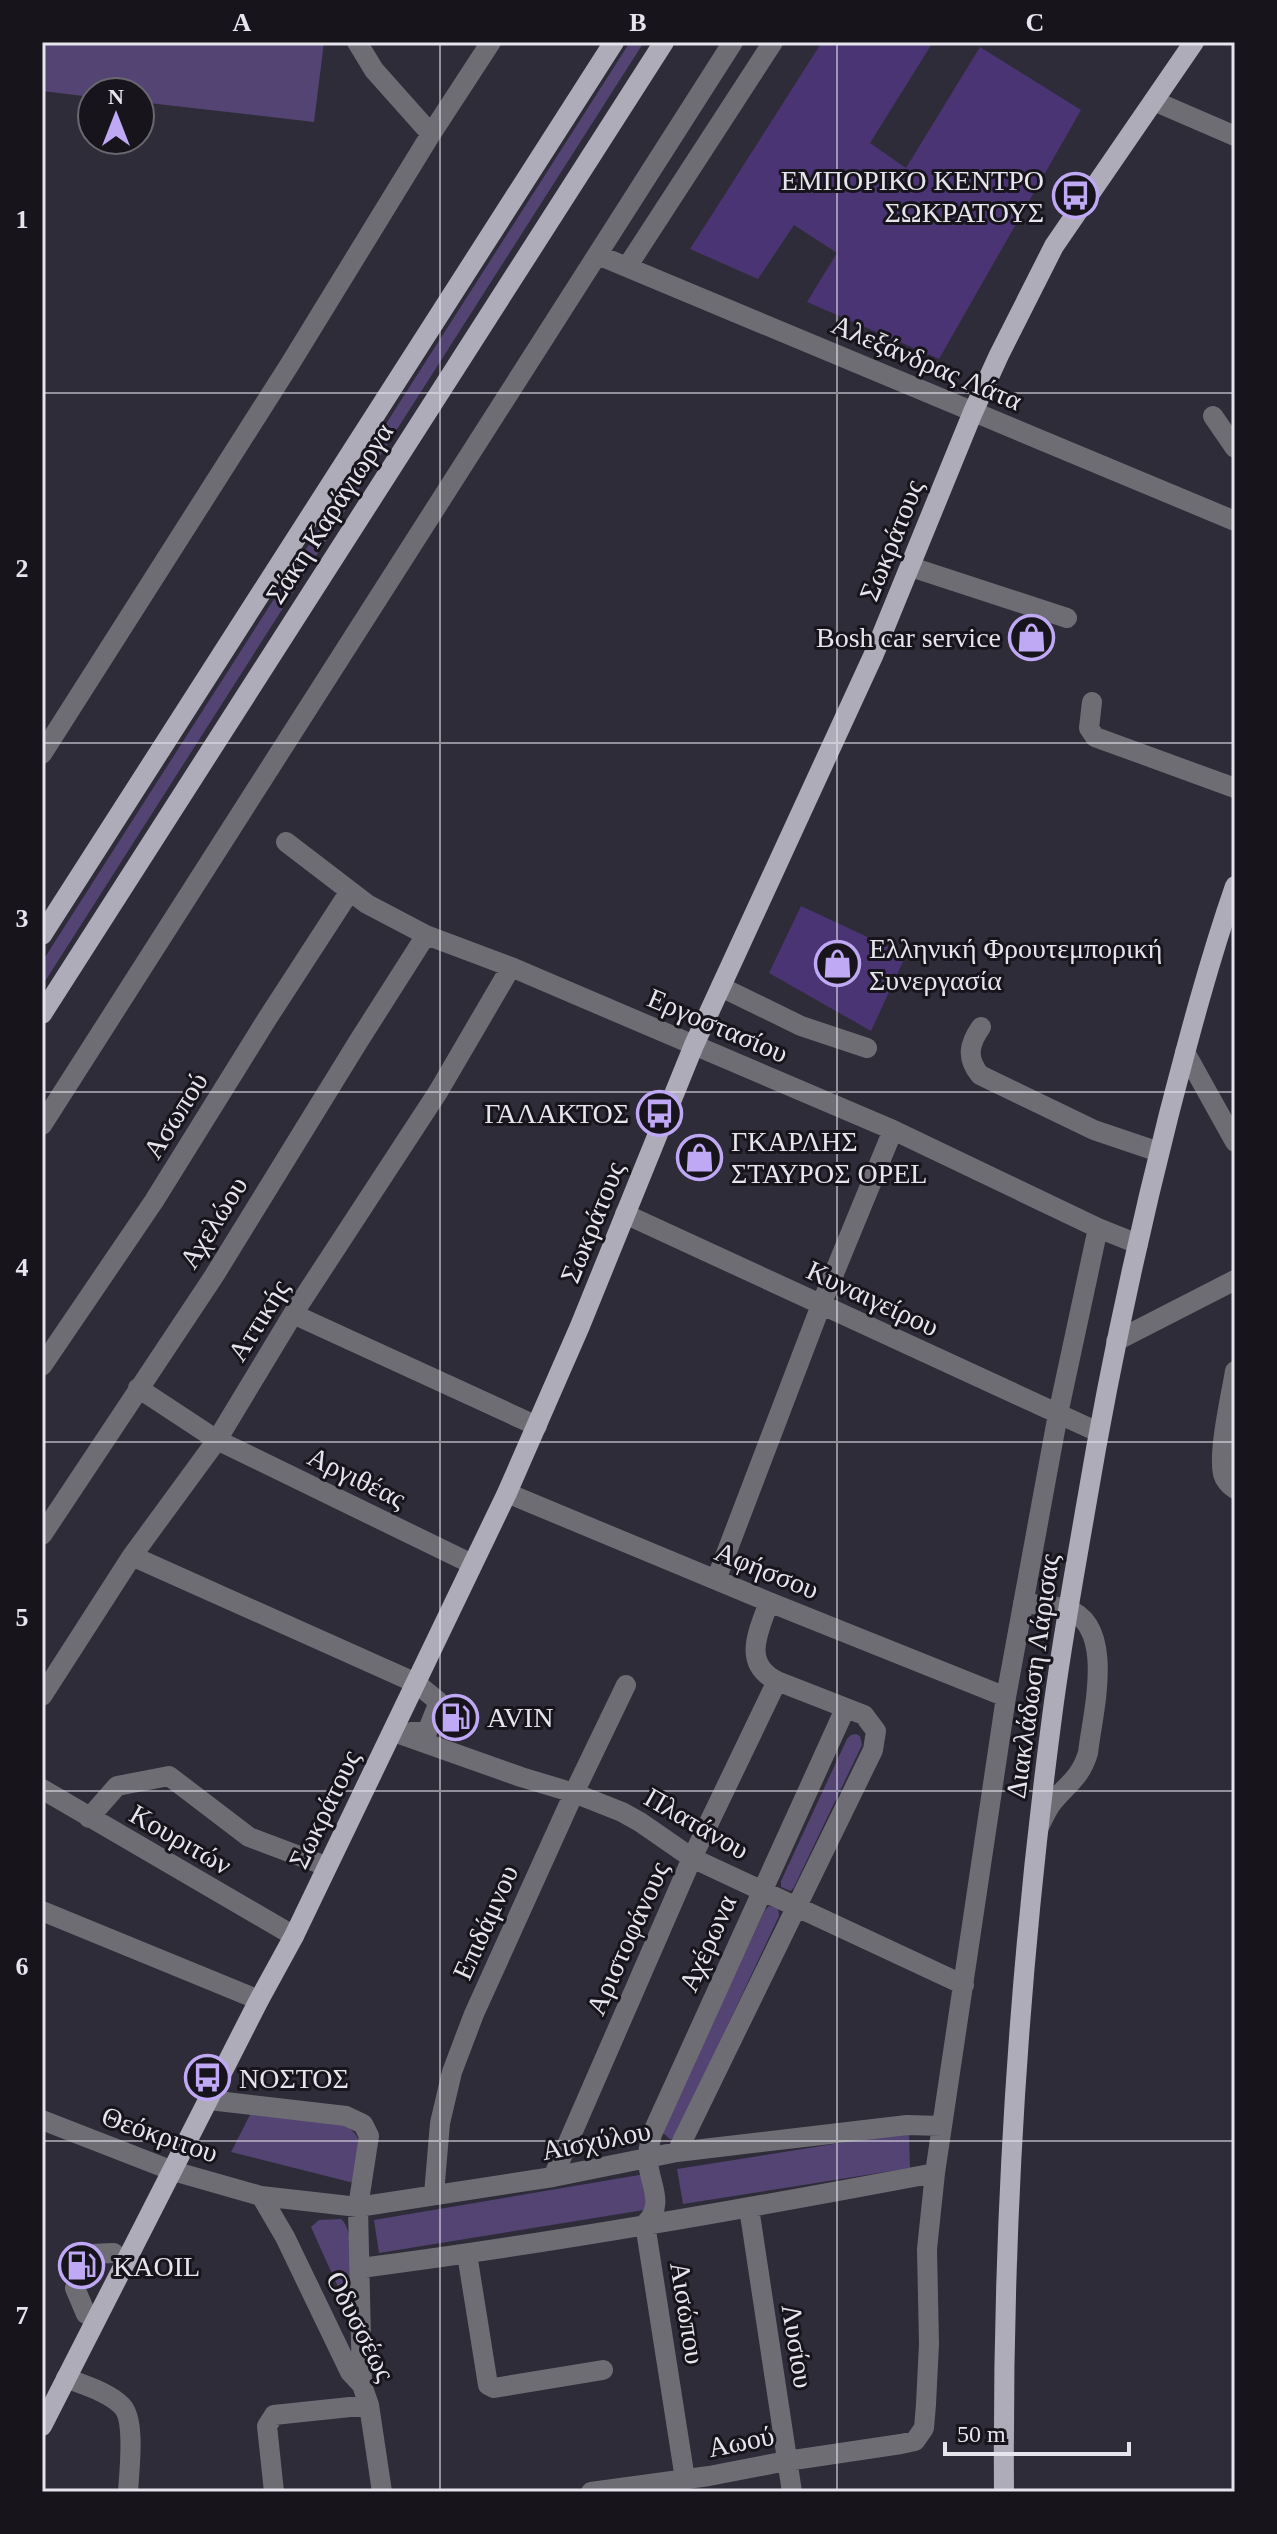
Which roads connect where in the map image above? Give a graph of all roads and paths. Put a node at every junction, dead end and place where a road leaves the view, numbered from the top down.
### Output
1 (357, 42) edge
2 (491, 42) edge
3 (614, 42) edge
4 (664, 42) edge
5 (733, 42) edge
6 (773, 42) edge
7 (1194, 42) edge
8 (1154, 101) junction
9 (431, 134) junction
10 (1235, 136) edge
11 (598, 255) junction
12 (627, 267) junction
13 (973, 412) junction
14 (1213, 416) dead end
15 (1235, 448) edge
16 (1235, 521) edge
17 (911, 567) junction
18 (1067, 618) dead end
19 (1092, 702) dead end
20 (42, 754) edge
21 (1235, 788) edge
22 (286, 842) dead end
23 (1235, 886) edge
24 (350, 891) junction
25 (42, 935) edge
26 (426, 935) junction
27 (511, 967) junction
28 (721, 987) junction
29 (42, 1014) edge
30 (981, 1027) dead end
31 (694, 1045) junction
32 (867, 1048) dead end
33 (1185, 1052) junction
34 (42, 1125) edge
35 (893, 1130) junction
36 (1235, 1142) edge
37 (1159, 1152) junction
38 (625, 1214) junction
39 (1098, 1228) junction
40 (1138, 1244) junction
41 (1235, 1280) edge
42 (821, 1305) junction
43 (293, 1314) junction
44 (1116, 1341) junction
45 (42, 1366) edge
46 (1235, 1371) edge
47 (138, 1388) junction
48 (1058, 1414) junction
49 (537, 1426) junction
50 (1098, 1432) junction
51 (217, 1440) junction
52 (1235, 1489) edge
53 (507, 1493) junction
54 (42, 1535) edge
55 (132, 1556) junction
56 (472, 1564) junction
57 (716, 1580) junction
58 (769, 1602) junction
59 (1023, 1603) junction
60 (1068, 1610) junction
61 (777, 1681) junction
62 (416, 1683) junction
63 (626, 1685) dead end
64 (42, 1696) edge
65 (1006, 1697) junction
66 (845, 1709) junction
67 (402, 1732) junction
68 (42, 1789) edge
69 (574, 1793) junction
70 (89, 1818) junction
71 (1038, 1830) junction
72 (692, 1858) junction
73 (326, 1866) junction
74 (762, 1891) junction
75 (795, 1907) junction
76 (42, 1911) edge
77 (294, 1936) junction
78 (964, 1985) junction
79 (259, 2000) junction
80 (209, 2100) junction
81 (42, 2120) edge
82 (942, 2126) junction
83 (677, 2152) junction
84 (647, 2160) junction
85 (173, 2171) junction
86 (935, 2173) junction
87 (553, 2177) junction
88 (434, 2194) junction
89 (261, 2196) junction
90 (358, 2207) junction
91 (749, 2208) junction
92 (645, 2224) junction
93 (114, 2253) dead end
94 (467, 2254) junction
95 (361, 2268) junction
96 (86, 2314) dead end
97 (603, 2370) dead end
98 (66, 2378) junction
99 (366, 2395) junction
100 (48, 2398) edge
101 (42, 2426) edge
102 (787, 2461) junction
103 (685, 2479) junction
104 (710, 2484) edge
105 (128, 2492) edge
106 (274, 2492) edge
107 (382, 2492) edge
108 (591, 2492) edge
109 (792, 2492) edge
110 (1004, 2492) edge

1 - 9 street
2 - 9 street
3 - 25 main road, Σάκη Καράγιωργα
4 - 29 main road, Σάκη Καράγιωργα
5 - 11 street
6 - 12 street
7 - 8 main road, Σωκράτους
8 - 10 street
8 - 13 main road, Σωκράτους
9 - 20 street
11 - 12 street, Αλεξάνδρας Λάτα
11 - 34 street
12 - 13 street, Αλεξάνδρας Λάτα
13 - 16 street, Αλεξάνδρας Λάτα
13 - 17 main road, Σωκράτους
14 - 15 street
17 - 18 street
17 - 28 main road, Σωκράτους
19 - 21 street
22 - 24 street, Εργοστασίου
23 - 33 main road, Διακλάδωση Λάρισας
24 - 26 street, Εργοστασίου
24 - 45 street, Ασωπού
26 - 27 street, Εργοστασίου
26 - 47 street, Αχελώου
27 - 31 street, Εργοστασίου
27 - 43 street, Αττικής
28 - 31 main road, Σωκράτους
28 - 32 street
30 - 37 street
31 - 35 street, Εργοστασίου
31 - 38 main road, Σωκράτους
33 - 36 street
33 - 37 main road, Διακλάδωση Λάρισας
35 - 39 street, Εργοστασίου
35 - 42 street
37 - 40 main road, Διακλάδωση Λάρισας
38 - 42 street, Κυναιγείρου
38 - 49 main road, Σωκράτους
39 - 40 street, Εργοστασίου
39 - 48 street
40 - 44 main road, Διακλάδωση Λάρισας
41 - 44 street
42 - 48 street, Κυναιγείρου
42 - 57 street
43 - 49 street
43 - 51 street, Αττικής
44 - 50 main road, Διακλάδωση Λάρισας
46 - 52 street
47 - 51 street, Αργιθέας
47 - 54 street, Αχελώου
48 - 50 street, Κυναιγείρου
48 - 59 street
49 - 53 main road, Σωκράτους
50 - 60 main road, Διακλάδωση Λάρισας
51 - 55 street, Αττικής
51 - 56 street, Αργιθέας
53 - 56 main road, Σωκράτους
53 - 57 street, Αφήσσου
55 - 62 street
55 - 64 street, Αττικής
56 - 62 main road, Σωκράτους
57 - 58 street, Αφήσσου
58 - 61 street
58 - 65 street, Αφήσσου
59 - 60 street
59 - 65 street
60 - 71 main road, Διακλάδωση Λάρισας
60 - 71 street
61 - 66 street
61 - 72 street, Αριστοφάνους
62 - 67 main road, Σωκράτους
62 - 67 street
63 - 69 street, Επιδάμνου
65 - 78 street
66 - 74 street, Αχέρωνα
66 - 75 street
67 - 69 street, Πλατάνου
67 - 73 main road, Σωκράτους
68 - 70 street, Κουριτών
69 - 72 street, Πλατάνου
69 - 88 street, Επιδάμνου
70 - 73 street
70 - 77 street, Κουριτών
71 - 110 main road, Διακλάδωση Λάρισας
72 - 74 street, Πλατάνου
72 - 87 street, Αριστοφάνους
73 - 77 main road, Σωκράτους
74 - 75 street, Πλατάνου
74 - 84 street, Αχέρωνα
75 - 78 street, Πλατάνου
75 - 83 street
76 - 79 street
77 - 79 main road, Σωκράτους
78 - 82 street
79 - 80 main road, Σωκράτους
80 - 85 main road, Σωκράτους
80 - 90 street
81 - 85 street, Θεόκριτου
82 - 83 street, Αισχύλου
82 - 86 street
83 - 84 street, Αισχύλου
84 - 87 street, Αισχύλου
84 - 92 street, Αισώπου
85 - 89 street, Θεόκριτου
85 - 98 main road, Σωκράτους
86 - 91 street
86 - 102 street, Αωού
87 - 88 street, Αισχύλου
88 - 90 street, Αισχύλου
89 - 90 street, Αισχύλου
89 - 99 street, Οδυσσέως
90 - 95 street
91 - 92 street
91 - 102 street, Λυσίου
92 - 94 street
92 - 103 street, Αισώπου
93 - 96 street
94 - 95 street
94 - 97 street
95 - 99 street
98 - 100 main road, Σωκράτους
98 - 105 street
99 - 106 street
99 - 107 street, Οδυσσέως
100 - 101 main road, Σωκράτους
102 - 104 street, Αωού
102 - 109 street, Λυσίου
103 - 104 street, Αωού
103 - 108 street, Αωού

